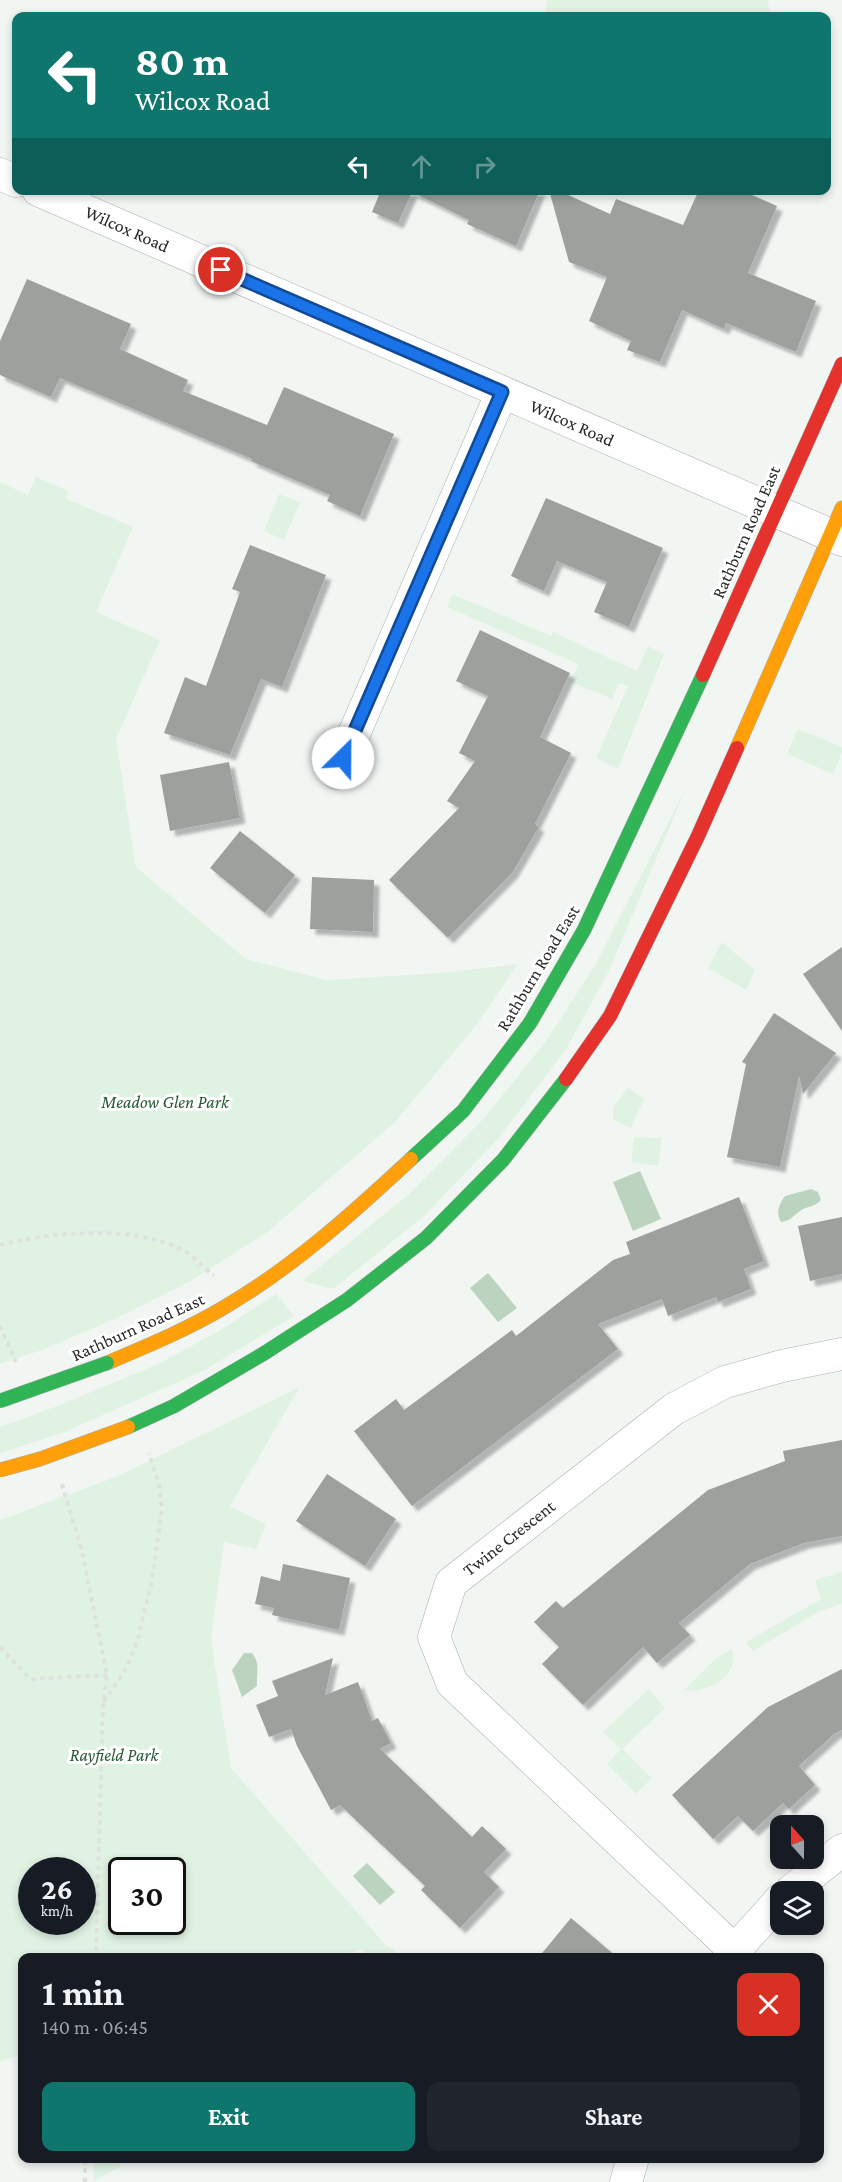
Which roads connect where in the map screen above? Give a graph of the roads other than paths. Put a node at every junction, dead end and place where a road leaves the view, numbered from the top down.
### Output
1 (49, 195) edge
2 (842, 364) edge
3 (502, 392) junction
4 (775, 512) junction
5 (838, 528) edge
6 (337, 772) dead end
7 (842, 1354) edge
8 (0, 1401) edge
9 (0, 1470) edge
10 (842, 1850) edge
11 (804, 1881) edge
12 (770, 1911) edge
13 (730, 1953) edge
14 (732, 1953) edge
15 (632, 2163) edge
16 (626, 2182) edge

1 - 3 street, Wilcox Road
2 - 4 street, Rathburn Road East
3 - 4 street, Wilcox Road
3 - 6 street
4 - 5 street, Wilcox Road
4 - 8 street, Rathburn Road East, bridge
5 - 9 street, bridge
7 - 13 street, Twine Crescent
10 - 11 street
12 - 14 street
15 - 16 street

